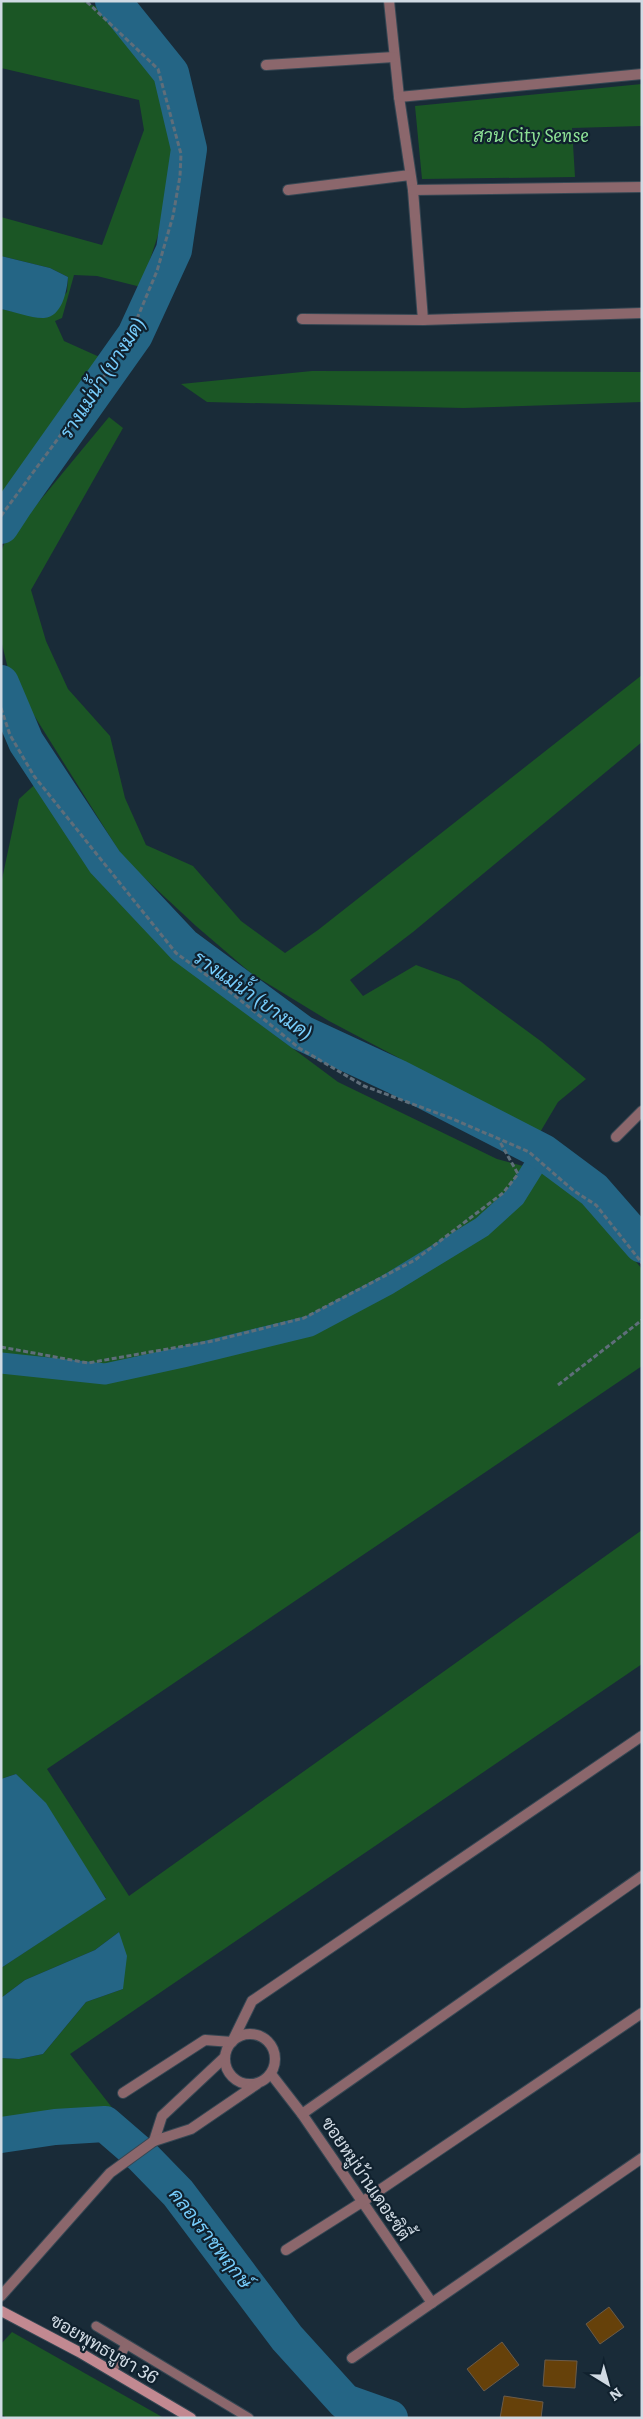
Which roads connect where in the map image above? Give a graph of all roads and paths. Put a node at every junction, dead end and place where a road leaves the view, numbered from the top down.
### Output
1 (86, 1) edge
2 (388, 1) edge
3 (394, 57) junction
4 (266, 65) dead end
5 (642, 74) edge
6 (399, 97) junction
7 (410, 175) junction
8 (642, 187) edge
9 (288, 190) dead end
10 (413, 190) junction
11 (642, 313) edge
12 (302, 319) dead end
13 (423, 320) junction
14 (1, 516) edge
15 (1, 708) edge
16 (642, 1112) edge
17 (616, 1137) dead end
18 (499, 1141) junction
19 (642, 1263) edge
20 (642, 1320) edge
21 (1, 1347) edge
22 (558, 1385) dead end
23 (642, 1736) edge
24 (642, 1876) edge
25 (642, 2013) edge
26 (232, 2042) junction
27 (225, 2056) junction
28 (271, 2074) junction
29 (257, 2084) junction
30 (123, 2094) dead end
31 (302, 2114) junction
32 (150, 2144) junction
33 (642, 2158) edge
34 (362, 2202) junction
35 (286, 2250) dead end
36 (1, 2296) edge
37 (432, 2303) junction
38 (1, 2311) edge
39 (96, 2326) dead end
40 (126, 2345) junction
41 (352, 2358) dead end
42 (112, 2371) junction
43 (191, 2418) edge
44 (248, 2418) edge

1 - 14 path
2 - 3 street
3 - 4 street
3 - 6 street
5 - 6 street
6 - 7 street
7 - 9 street
7 - 10 street
8 - 10 street
10 - 13 street
11 - 13 street
12 - 13 street
15 - 18 path
16 - 17 street
18 - 19 path
18 - 21 path
20 - 22 path
23 - 26 street
24 - 31 street
25 - 34 street
26 - 27 street
26 - 28 street
26 - 30 street
27 - 29 street
27 - 32 street
28 - 29 street
28 - 31 street, ซอยหมู่บ้านเดอะซิตี้
29 - 32 street
31 - 34 street, ซอยหมู่บ้านเดอะซิตี้
32 - 36 street
33 - 37 street
34 - 35 street
34 - 37 street, ซอยหมู่บ้านเดอะซิตี้
37 - 41 street
38 - 42 street, ซอยพุทธบูชา 36
39 - 40 lane
40 - 42 lane
40 - 44 lane
42 - 43 street, ซอยพุทธบูชา 36

